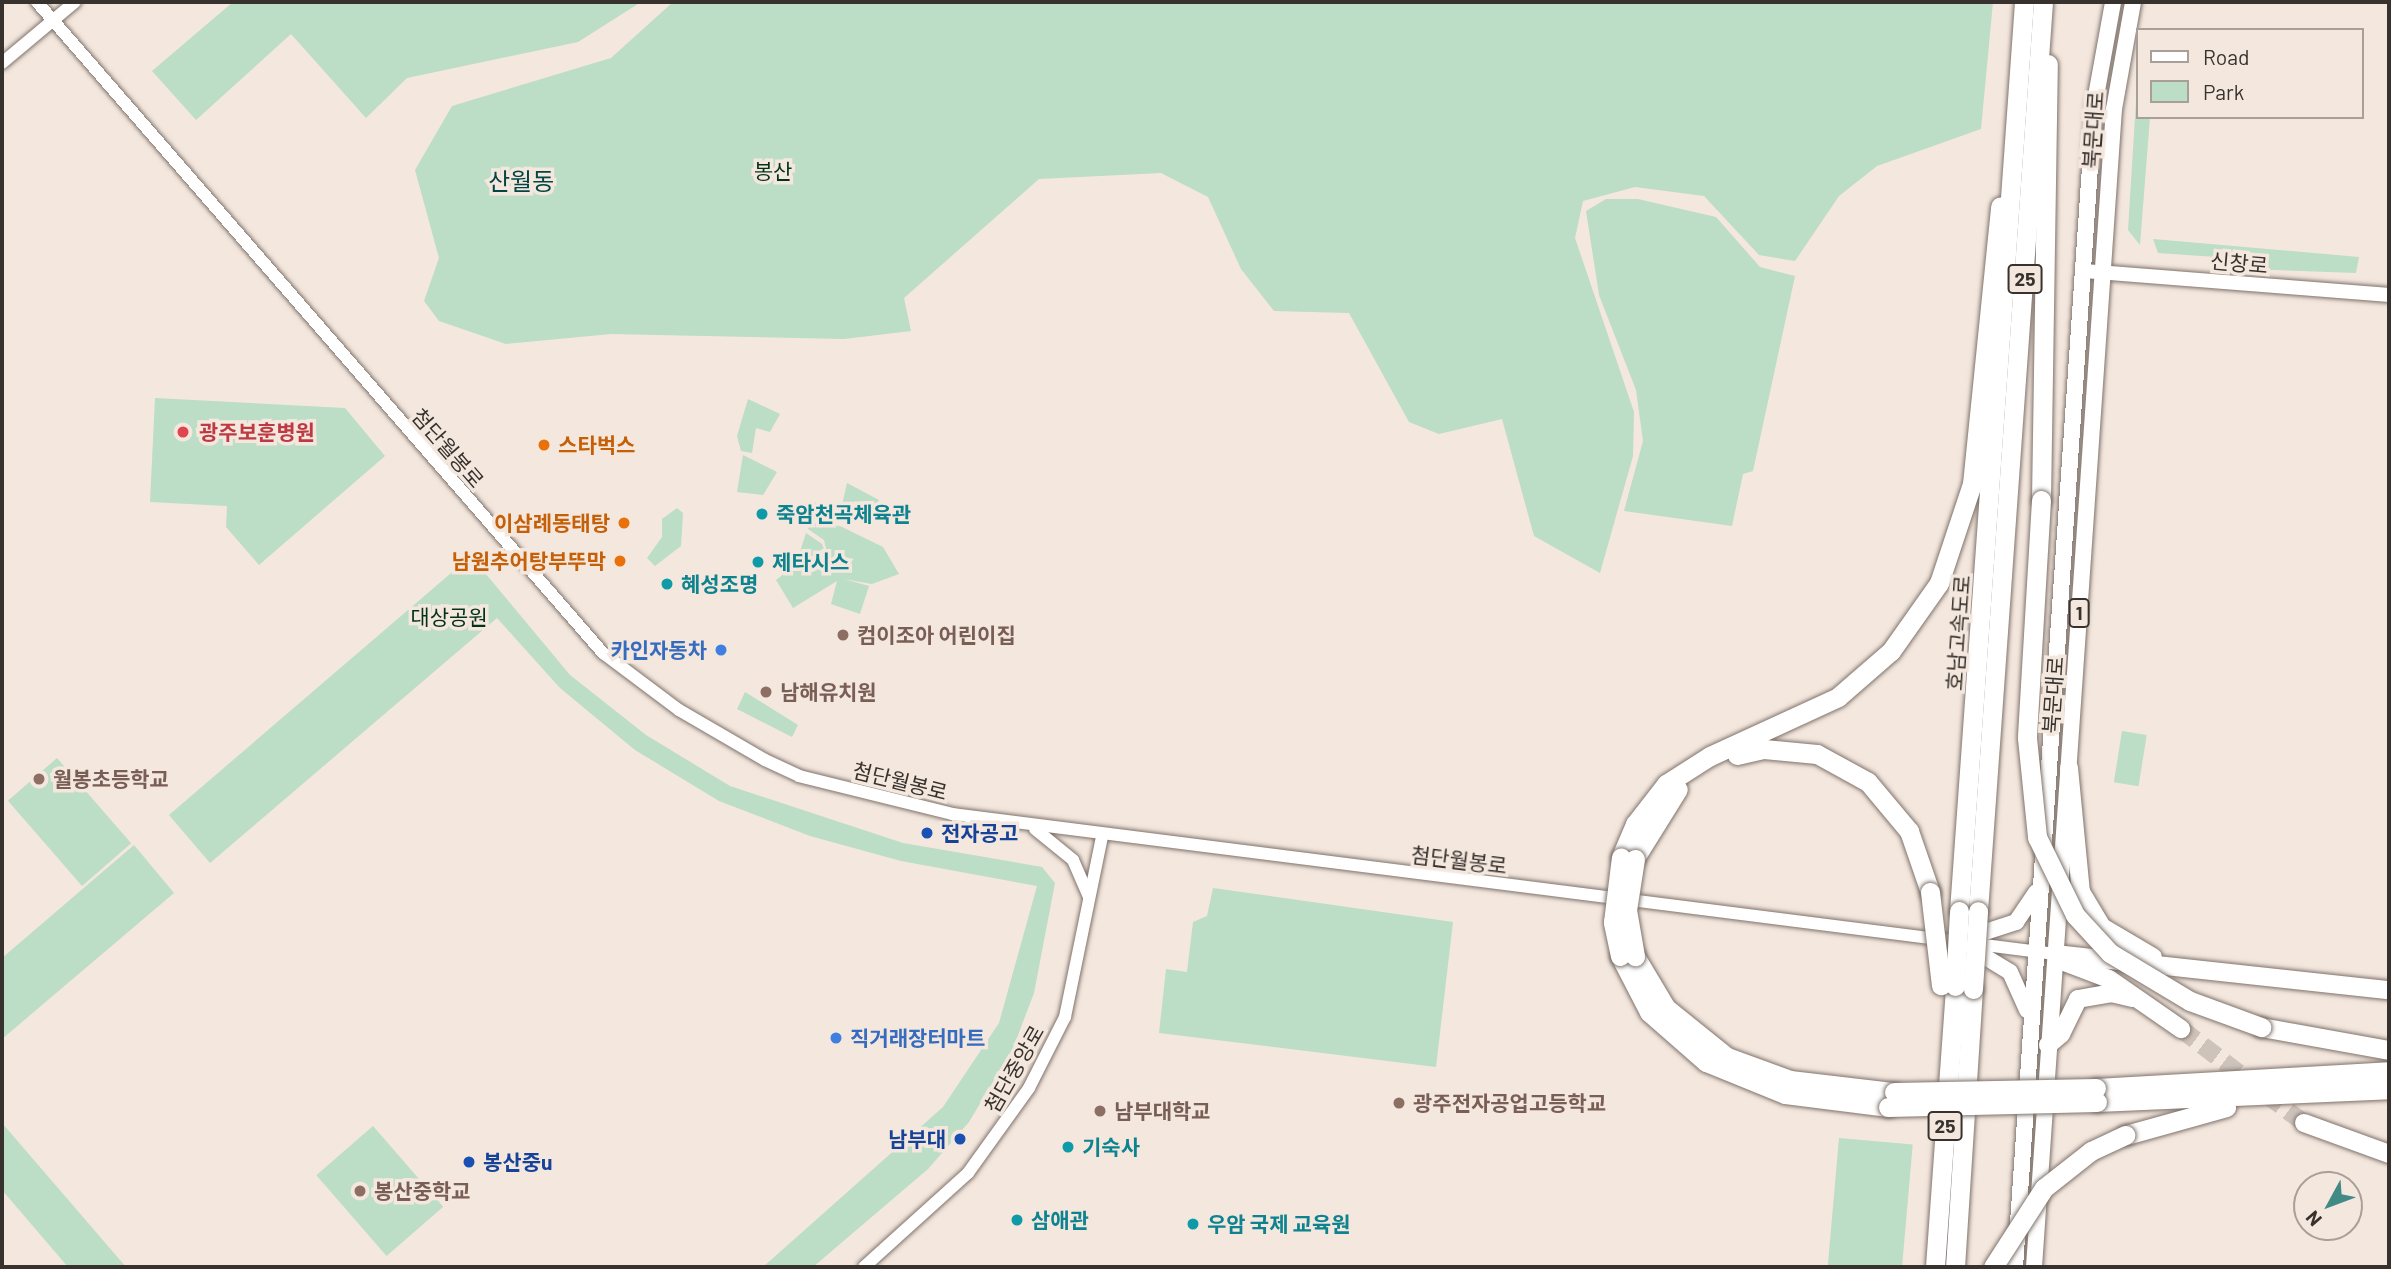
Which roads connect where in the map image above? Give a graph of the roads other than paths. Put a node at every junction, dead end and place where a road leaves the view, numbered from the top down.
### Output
1 (37, 2) edge
2 (75, 2) edge
3 (2024, 2) edge
4 (2113, 2) edge
5 (2133, 2) edge
6 (2043, 5) edge
7 (52, 21) junction
8 (2, 63) edge
9 (2012, 153) junction
10 (2085, 271) junction
11 (2106, 273) junction
12 (2389, 295) edge
13 (2069, 768) junction
14 (1028, 825) junction
15 (1102, 836) junction
16 (1628, 858) junction
17 (2042, 869) junction
18 (1090, 904) junction
19 (1968, 911) junction
20 (1948, 940) junction
21 (2036, 951) junction
22 (2054, 954) junction
23 (2184, 964) junction
24 (1964, 987) junction
25 (2389, 990) edge
26 (2138, 999) junction
27 (2181, 1029) tunnel mouth
28 (2031, 1034) junction
29 (2048, 1045) junction
30 (2389, 1049) edge
31 (2389, 1071) edge
32 (2389, 1091) edge
33 (2097, 1095) junction
34 (2304, 1123) tunnel mouth
35 (2389, 1154) edge
36 (1937, 1225) junction
37 (863, 1267) edge
38 (1935, 1267) edge
39 (1955, 1267) edge
40 (1993, 1267) edge
41 (2015, 1267) edge
42 (2034, 1267) edge

1 - 7 street, 첨단월봉로
2 - 7 street
3 - 9 highway, 호남고속도로 / 25
4 - 10 main road, 북문대로 / 1
5 - 11 main road, 북문대로 / 1
6 - 19 highway, 호남고속도로 / 25
6 - 30 highway, bridge
7 - 8 street
7 - 14 street, 첨단월봉로
9 - 16 highway
9 - 19 highway, 호남고속도로 / 25
10 - 11 main road, 신창로
10 - 17 main road, 북문대로 / 1
11 - 12 main road, 신창로
11 - 13 main road, 북문대로 / 1
13 - 22 main road, 북문대로 / 1
13 - 23 highway
14 - 15 street, 첨단월봉로
14 - 18 street
15 - 18 street, 첨단중앙로
15 - 20 street, 첨단월봉로
16 - 33 highway, bridge
16 - 36 highway, bridge
17 - 20 main road
17 - 21 main road, 북문대로 / 1
18 - 37 street, 첨단중앙로
19 - 24 highway, 호남고속도로 / 25, bridge
20 - 21 street, 첨단월봉로
20 - 28 main road
21 - 22 street, 첨단월봉로
21 - 28 main road, 북문대로 / 1
22 - 23 highway
22 - 26 highway
22 - 29 main road, 북문대로 / 1
23 - 25 highway
24 - 36 highway, 호남고속도로 / 25
24 - 39 highway, 호남고속도로 / 25
26 - 27 highway
26 - 29 highway
28 - 41 main road, 북문대로 / 1
29 - 42 main road, 북문대로 / 1
31 - 33 highway
32 - 33 highway
32 - 40 highway, bridge
34 - 35 highway
36 - 38 highway, 호남고속도로 / 25

